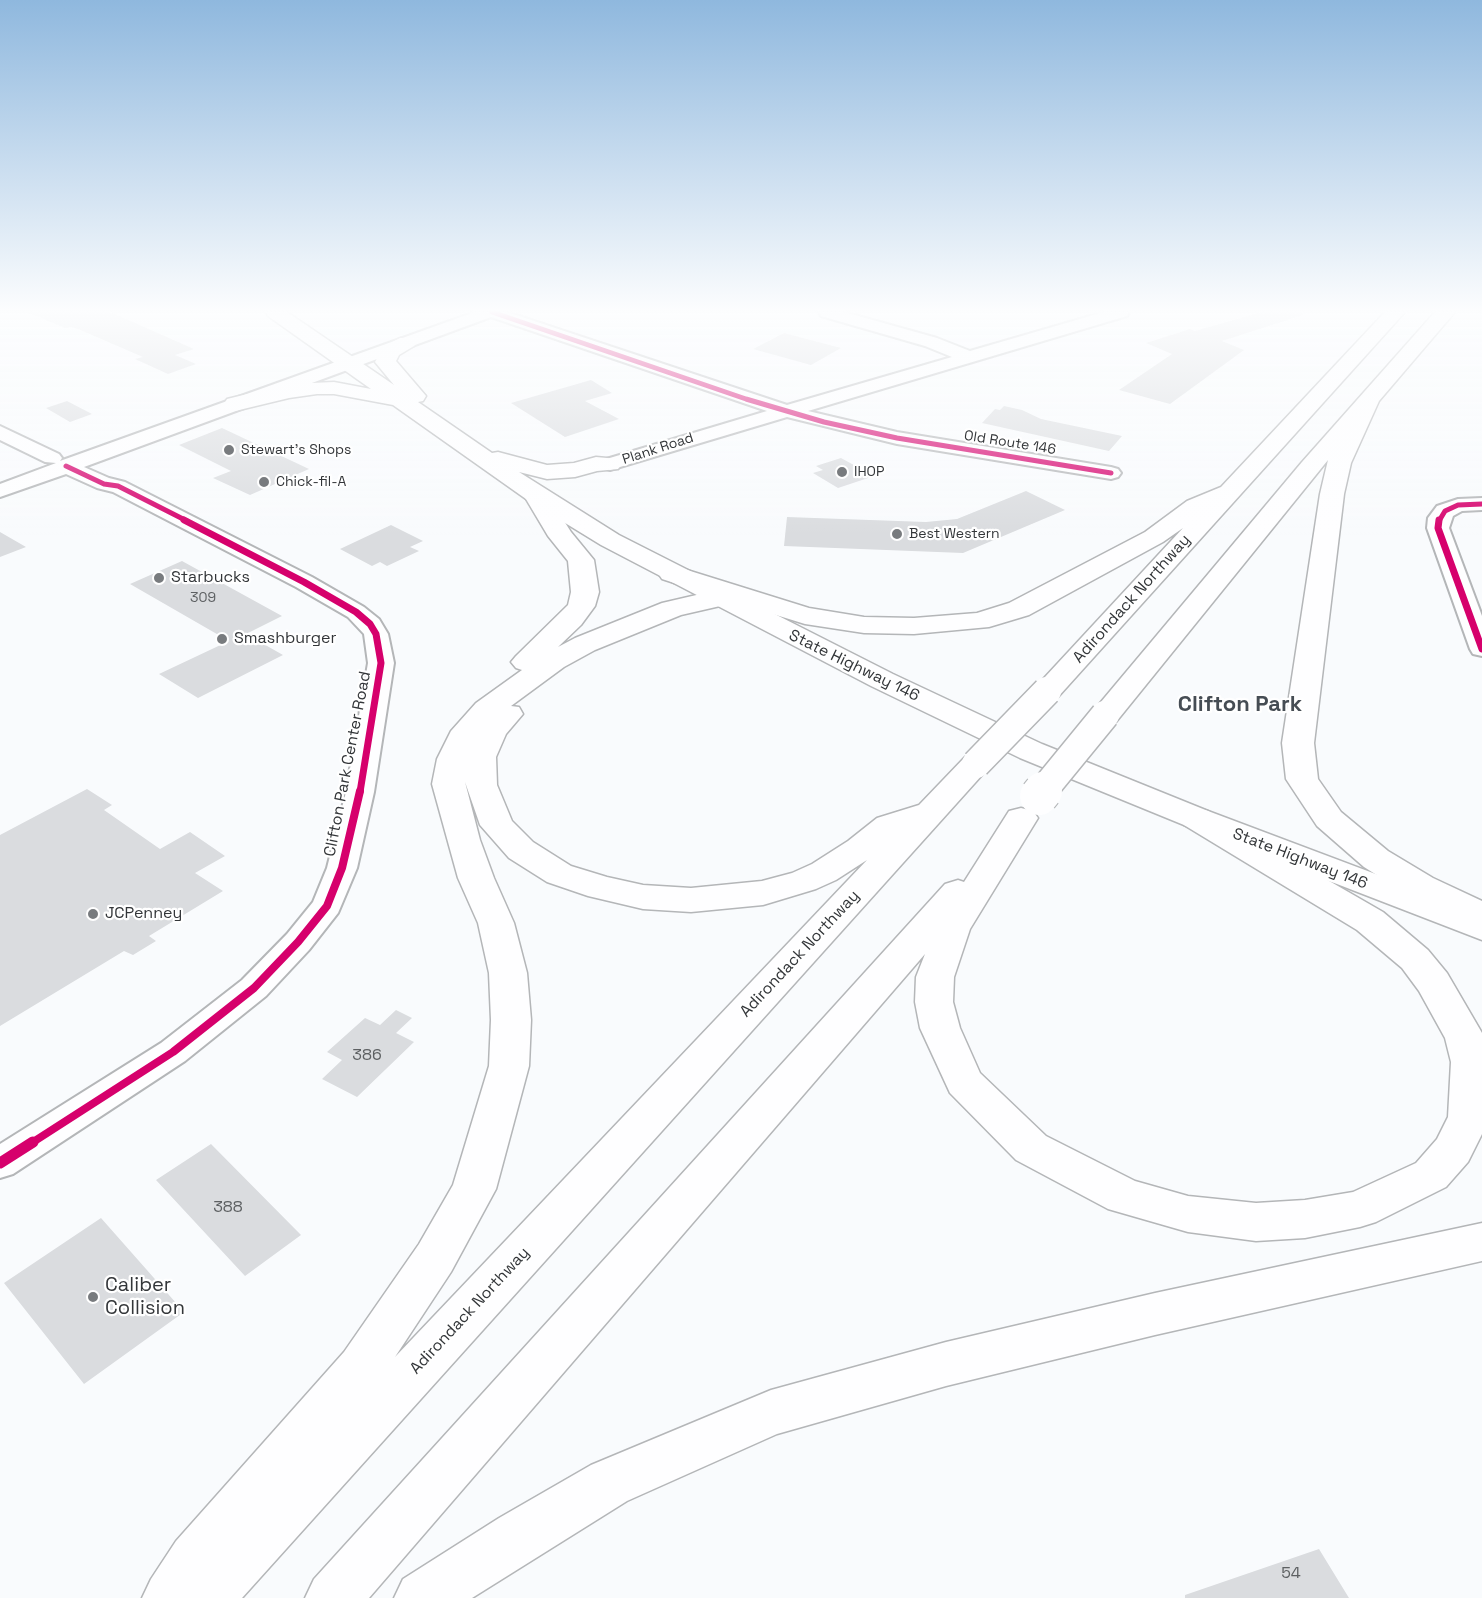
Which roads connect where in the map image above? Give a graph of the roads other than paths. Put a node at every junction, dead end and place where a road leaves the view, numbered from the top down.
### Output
1 (243, 387) edge
2 (276, 387) edge
3 (379, 387) edge
4 (407, 387) edge
5 (712, 387) edge
6 (869, 387) edge
7 (1327, 387) edge
8 (1379, 387) edge
9 (1370, 397) junction
10 (400, 401) junction
11 (235, 404) junction
12 (785, 411) junction
13 (421, 415) junction
14 (0, 432) edge
15 (112, 442) junction
16 (467, 448) junction
17 (59, 462) junction
18 (610, 464) junction
19 (1111, 474) dead end
20 (0, 477) edge
21 (118, 486) junction
22 (0, 491) edge
23 (1230, 492) junction
24 (535, 494) junction
25 (1482, 504) edge
26 (582, 524) junction
27 (671, 573) junction
28 (728, 603) junction
29 (1482, 650) edge
30 (462, 738) junction
31 (1030, 807) junction
32 (930, 813) junction
33 (1196, 818) junction
34 (1482, 916) edge
35 (1482, 928) edge
36 (0, 1162) edge
37 (1482, 1242) edge
38 (170, 1598) edge
39 (205, 1598) edge
40 (333, 1598) edge
41 (422, 1598) edge

1 - 15 street
2 - 11 street
3 - 10 main road, State Highway 146
4 - 13 main road
5 - 12 street, Old Route 146
6 - 12 street, Plank Road
7 - 23 main road, Adirondack Northway
8 - 9 main road
9 - 31 main road, bridge
9 - 34 main road
10 - 11 main road
10 - 13 main road, State Highway 146
11 - 15 street
12 - 18 street, Plank Road
12 - 19 street, Old Route 146
13 - 16 main road, State Highway 146
14 - 17 street, Clifton Park Center Road
15 - 17 street
15 - 21 street
16 - 18 main road
16 - 24 main road, State Highway 146
17 - 20 street
17 - 21 street, Clifton Park Center Road
17 - 22 street
18 - 26 main road
21 - 36 street, Clifton Park Center Road
23 - 27 main road
23 - 32 main road, Adirondack Northway, bridge
24 - 26 main road, State Highway 146
24 - 30 main road
25 - 29 street
26 - 27 main road, State Highway 146
27 - 28 main road, State Highway 146
28 - 30 main road
28 - 32 main road
28 - 33 main road, State Highway 146
30 - 38 main road
31 - 33 main road
31 - 40 main road
32 - 39 main road, Adirondack Northway
33 - 35 main road, State Highway 146
37 - 41 main road

